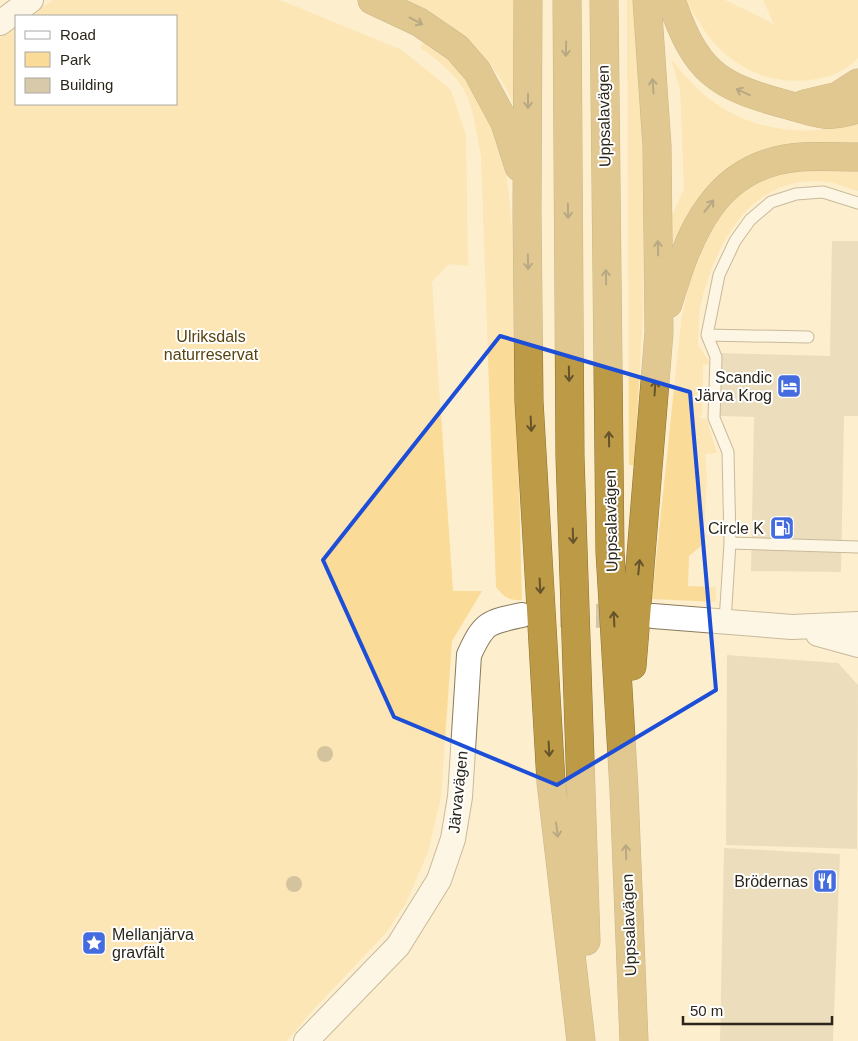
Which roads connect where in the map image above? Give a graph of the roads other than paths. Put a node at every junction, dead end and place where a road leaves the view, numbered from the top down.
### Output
1 (31, 0) edge
2 (372, 0) edge
3 (528, 0) edge
4 (567, 0) edge
5 (604, 0) edge
6 (647, 0) edge
7 (672, 0) edge
8 (0, 23) edge
9 (858, 83) edge
10 (789, 106) junction
11 (858, 109) edge
12 (858, 157) edge
13 (858, 203) edge
14 (527, 213) junction
15 (659, 332) junction
16 (708, 335) junction
17 (808, 337) dead end
18 (730, 544) junction
19 (858, 547) edge
20 (522, 615) tunnel mouth
21 (653, 616) tunnel mouth
22 (725, 621) junction
23 (858, 624) edge
24 (792, 627) junction
25 (858, 645) edge
26 (624, 790) junction
27 (306, 1041) edge
28 (582, 1041) edge
29 (589, 1041) edge
30 (634, 1041) edge

1 - 8 street
2 -> 14 highway
3 -> 14 highway
4 -> 29 highway
26 -> 5 highway, Uppsalavägen
15 -> 6 highway
10 -> 7 highway
9 - 10 highway
10 - 11 highway
15 -> 12 highway
13 - 16 lane
14 -> 28 highway
26 -> 15 highway
16 - 17 lane
16 - 18 lane
18 - 19 lane
18 - 22 lane
20 - 27 street, Järvavägen
21 - 22 street
22 - 24 street
23 - 24 street
24 - 25 street
30 -> 26 highway, Uppsalavägen

